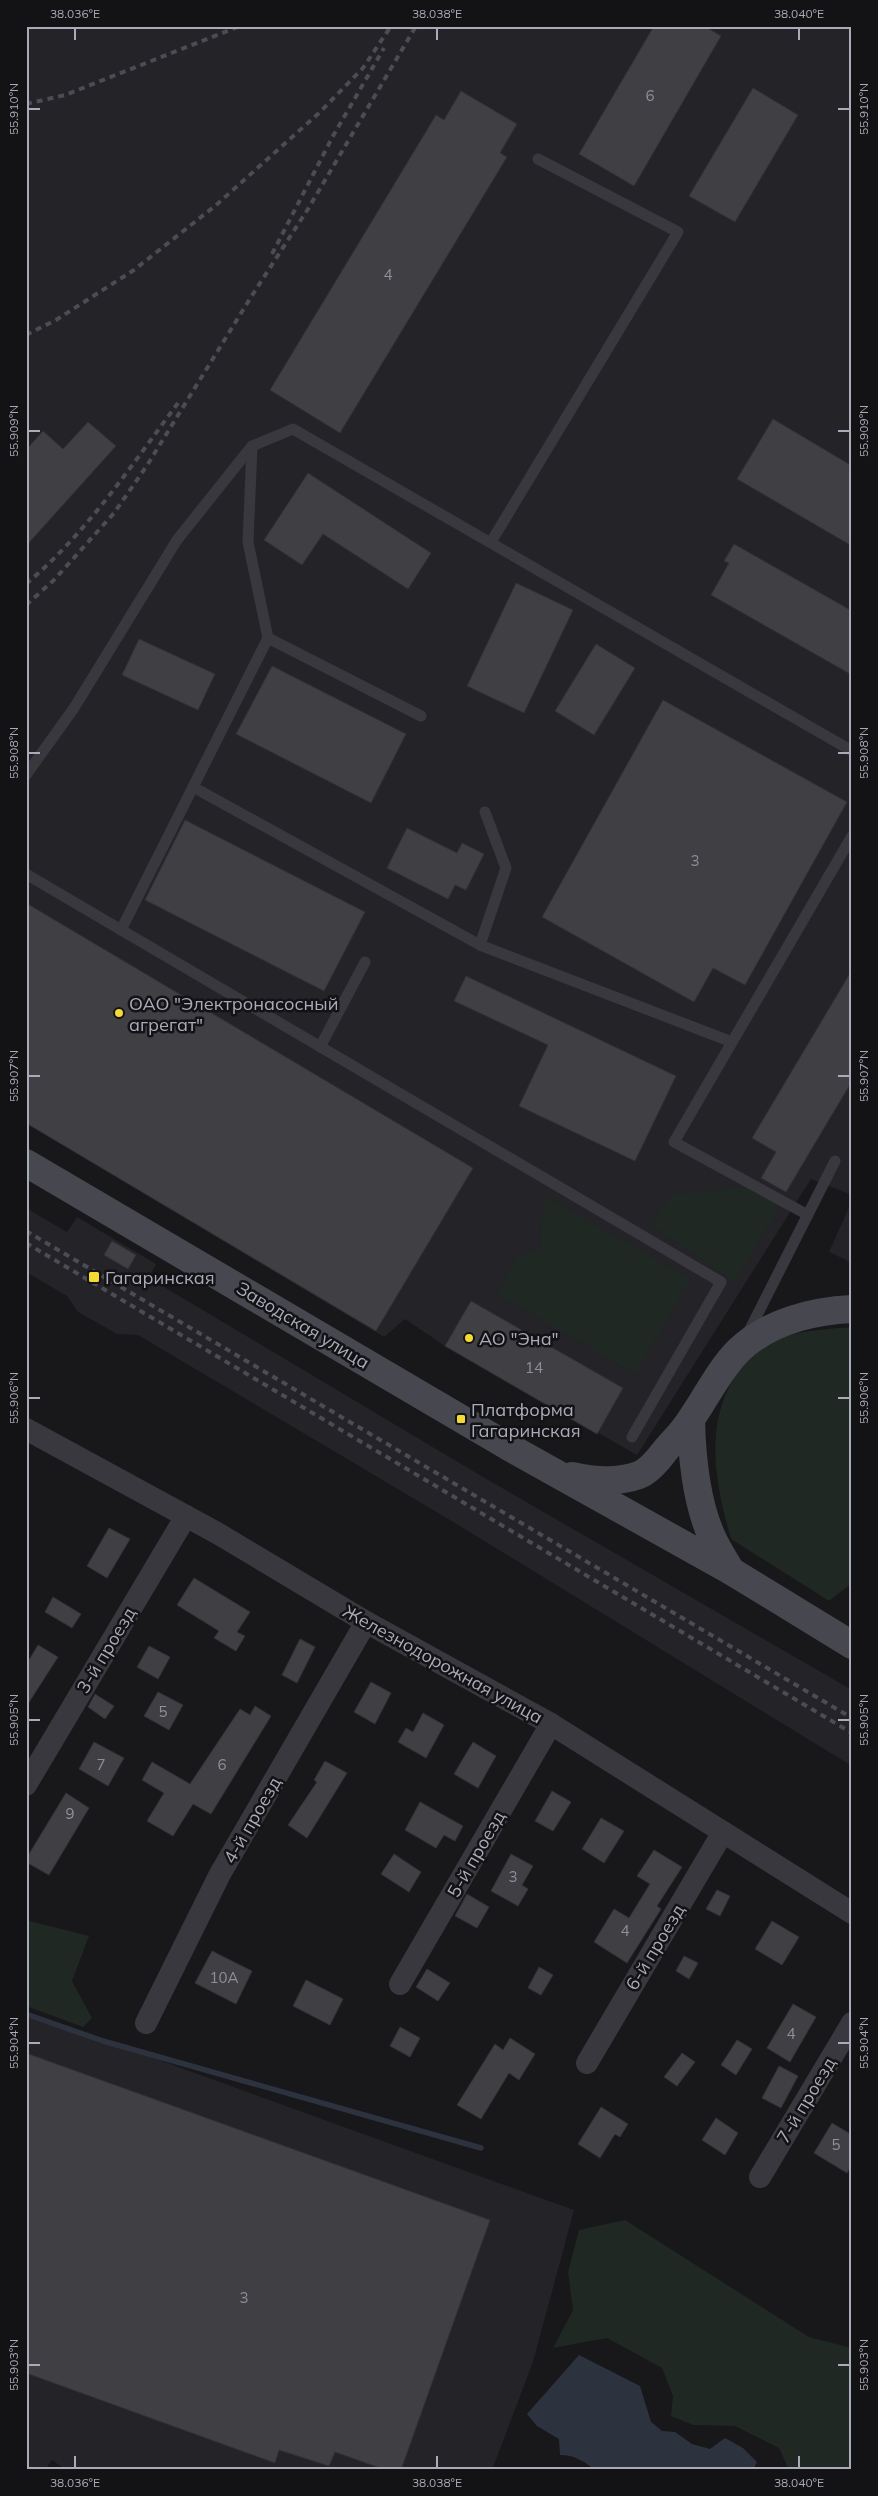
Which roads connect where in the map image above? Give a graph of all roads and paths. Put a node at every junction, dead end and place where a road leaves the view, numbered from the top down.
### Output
1 (538, 159) dead end
2 (252, 446) junction
3 (491, 542) junction
4 (268, 638) junction
5 (420, 716) dead end
6 (852, 751) edge
7 (26, 775) edge
8 (193, 787) junction
9 (485, 812) dead end
10 (852, 836) edge
11 (26, 874) edge
12 (121, 930) junction
13 (480, 945) junction
14 (365, 962) dead end
15 (732, 1042) junction
16 (320, 1047) junction
17 (835, 1161) dead end
18 (26, 1163) edge
19 (808, 1215) junction
20 (852, 1309) edge
21 (739, 1350) junction
22 (691, 1420) junction
23 (26, 1429) edge
24 (632, 1437) dead end
25 (553, 1472) junction
26 (644, 1473) junction
27 (698, 1490) junction
28 (186, 1516) junction
29 (651, 1526) junction
30 (731, 1571) junction
31 (366, 1622) junction
32 (852, 1645) edge
33 (551, 1724) junction
34 (26, 1785) edge
35 (723, 1832) junction
36 (852, 1913) edge
37 (400, 1984) dead end
38 (146, 2023) dead end
39 (852, 2023) edge
40 (587, 2063) dead end
41 (760, 2177) dead end

1 - 3 lane
2 - 3 lane
2 - 4 lane
2 - 7 lane
3 - 6 lane
4 - 5 lane
4 - 8 lane
8 - 12 lane
8 - 13 lane
9 - 13 lane
10 - 15 lane
11 - 12 lane
12 - 16 lane
13 - 15 lane
14 - 16 lane
15 - 19 lane
16 - 24 lane
17 - 19 lane
18 - 25 main road, Заводская улица
19 - 21 lane
20 - 21 main road
21 - 22 main road
22 - 26 main road
22 - 27 main road
23 - 28 street, Железнодорожная улица
25 - 26 main road
25 - 29 main road, Заводская улица
26 - 27 main road
26 - 29 main road
27 - 29 main road
27 - 30 main road
28 - 31 street, Железнодорожная улица
28 - 34 street, 3-й проезд
29 - 30 main road, Заводская улица
30 - 32 main road, Заводская улица
31 - 33 street, Железнодорожная улица
31 - 38 street, 4-й проезд
33 - 35 street, Железнодорожная улица
33 - 37 street, 5-й проезд
35 - 36 street, Железнодорожная улица
35 - 40 street, 6-й проезд
39 - 41 street, 7-й проезд

